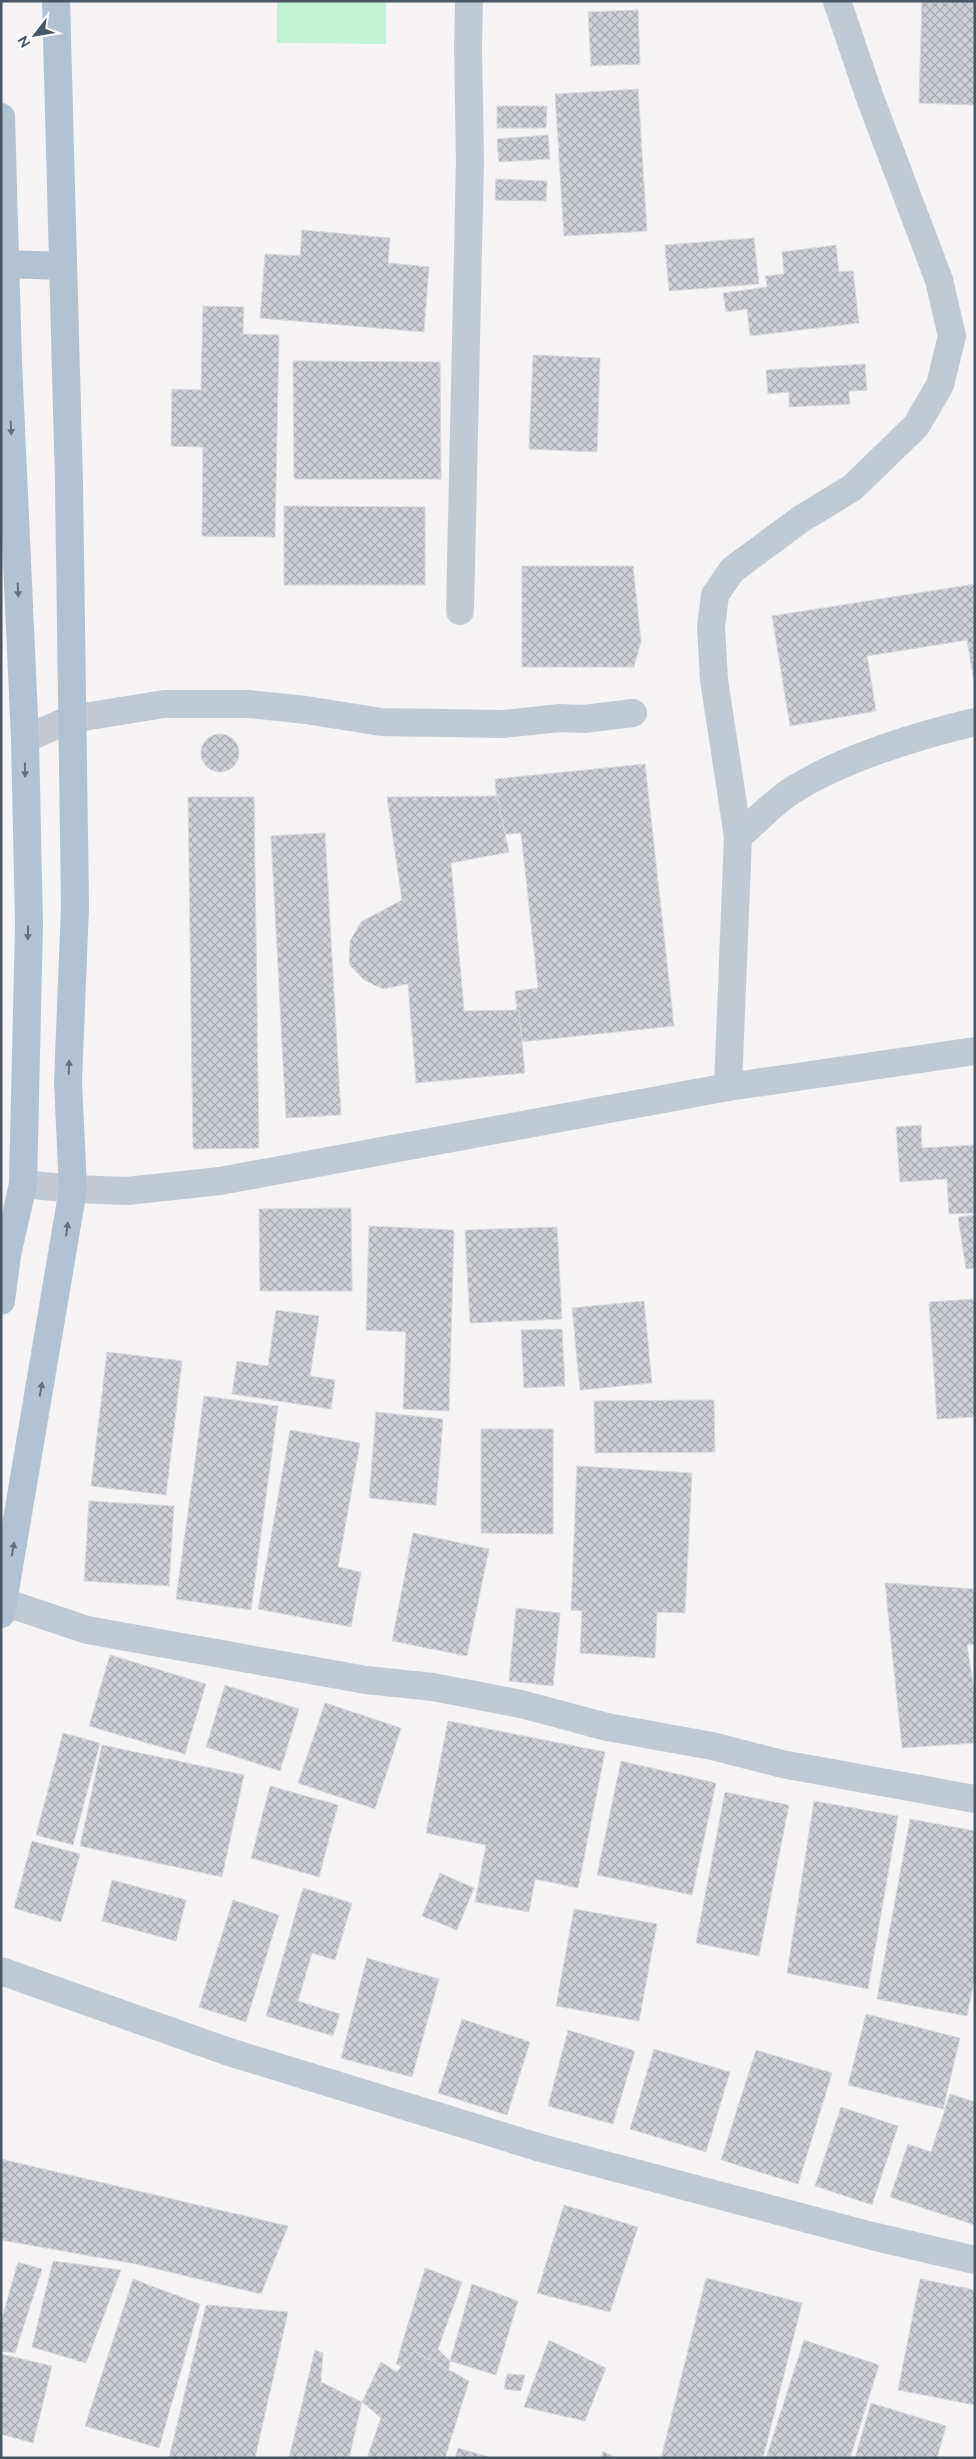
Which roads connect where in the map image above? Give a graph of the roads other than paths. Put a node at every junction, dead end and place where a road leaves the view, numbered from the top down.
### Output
1 (56, 1) edge
2 (469, 1) edge
3 (837, 1) edge
4 (1, 117) edge
5 (5, 264) junction
6 (63, 266) junction
7 (964, 333) edge
8 (460, 611) dead end
9 (633, 712) dead end
10 (71, 718) junction
11 (975, 722) edge
12 (25, 739) junction
13 (738, 837) junction
14 (975, 1051) edge
15 (728, 1087) junction
16 (23, 1184) junction
17 (73, 1190) junction
18 (4, 1255) edge
19 (1, 1301) edge
20 (2, 1606) edge
21 (975, 1799) edge
22 (1, 1971) edge
23 (975, 2260) edge

1 - 6 main road
2 - 8 street
3 - 7 street
4 - 5 main road
5 - 6 main road
5 -> 12 main road
6 - 10 main road
7 - 13 street
9 - 10 street
10 - 12 street
17 -> 10 main road
11 - 13 street
12 -> 16 main road
13 - 15 street
14 - 15 street
15 - 17 street
16 - 17 street
16 - 18 main road
20 -> 17 main road
18 - 19 main road
20 - 21 street
22 - 23 street

